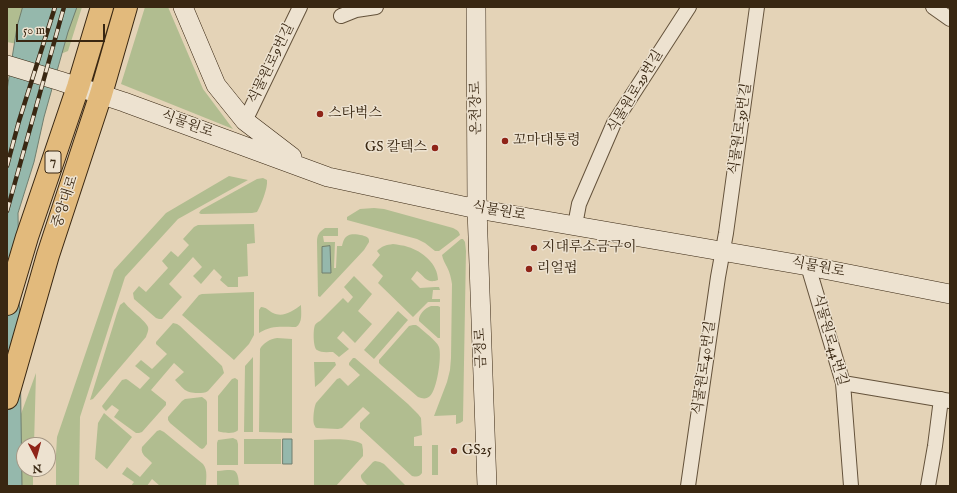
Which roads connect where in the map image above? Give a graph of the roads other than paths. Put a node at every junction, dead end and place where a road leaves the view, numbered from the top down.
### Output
1 (102, 7) edge
2 (126, 7) edge
3 (184, 7) edge
4 (300, 7) edge
5 (376, 7) edge
6 (476, 7) edge
7 (689, 7) edge
8 (758, 7) edge
9 (933, 7) edge
10 (341, 16) dead end
11 (950, 19) edge
12 (7, 66) edge
13 (69, 84) junction
14 (101, 94) junction
15 (244, 121) junction
16 (328, 177) junction
17 (477, 209) junction
18 (575, 225) junction
19 (723, 251) junction
20 (808, 266) junction
21 (950, 294) edge
22 (7, 304) edge
23 (843, 383) junction
24 (7, 398) edge
25 (946, 400) edge
26 (487, 486) edge
27 (688, 486) edge
28 (851, 486) edge
29 (928, 486) edge

1 - 13 main road, 중앙대로 / 7
2 - 14 main road, 중앙대로 / 7
3 - 15 main road
4 - 15 street, 식물원로9번길
5 - 10 street
6 - 17 main road, 온천장로
7 - 18 street, 식물원로29번길
8 - 19 street, 식물원로39번길
9 - 11 street
12 - 13 main road, 식물원로
13 - 14 main road, 식물원로
13 - 22 main road, 중앙대로 / 7
14 - 16 main road, 식물원로
14 - 24 main road, 중앙대로 / 7
15 - 16 main road
16 - 17 main road, 식물원로
17 - 18 main road, 식물원로
17 - 26 main road, 금정로
18 - 19 main road, 식물원로
19 - 20 main road, 식물원로
19 - 27 street, 식물원로40번길
20 - 21 main road, 식물원로
20 - 23 street, 식물원로44번길
23 - 25 street
23 - 28 street, 식물원로44번길
25 - 29 street

